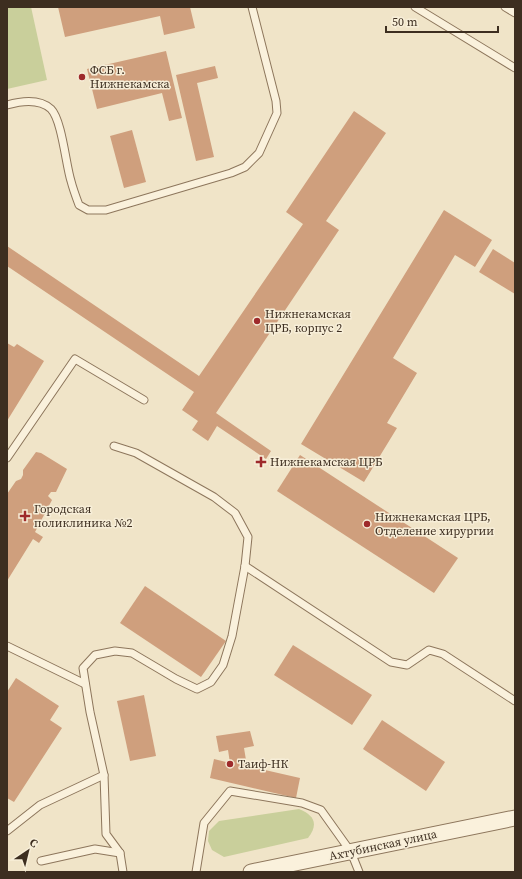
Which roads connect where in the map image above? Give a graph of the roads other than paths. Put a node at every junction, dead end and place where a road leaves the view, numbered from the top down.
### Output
1 (252, 7) edge
2 (415, 7) edge
3 (505, 7) edge
4 (515, 13) edge
5 (515, 68) edge
6 (7, 105) edge
7 (144, 400) dead end
8 (114, 446) dead end
9 (7, 458) edge
10 (245, 566) junction
11 (7, 646) edge
12 (85, 684) junction
13 (515, 701) edge
14 (104, 775) junction
15 (515, 818) edge
16 (7, 831) edge
17 (351, 852) junction
18 (120, 853) junction
19 (41, 861) dead end
20 (123, 872) edge
21 (196, 872) edge
22 (251, 872) edge
23 (359, 872) edge

1 - 6 lane
2 - 5 lane
3 - 4 lane
7 - 9 lane
8 - 10 lane
10 - 12 lane
10 - 13 lane
11 - 12 lane
12 - 14 lane
14 - 16 lane
14 - 18 lane
15 - 17 street, Ахтубинская улица
17 - 21 lane
17 - 22 street, Ахтубинская улица
17 - 23 lane
18 - 19 lane
18 - 20 lane

